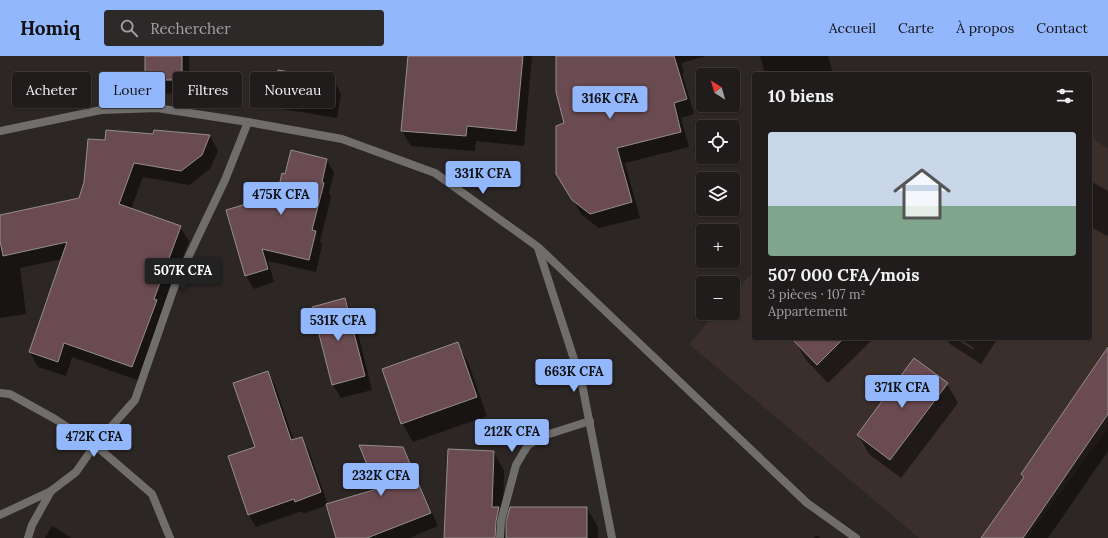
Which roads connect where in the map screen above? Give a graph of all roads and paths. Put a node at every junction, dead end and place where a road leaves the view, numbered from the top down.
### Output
1 (248, 122) junction
2 (0, 131) edge
3 (538, 247) junction
4 (0, 393) edge
5 (590, 421) junction
6 (95, 445) junction
7 (51, 491) junction
8 (0, 515) edge
9 (28, 538) edge
10 (170, 538) edge
11 (500, 538) edge
12 (612, 538) edge
13 (856, 538) edge

1 - 2 street
1 - 3 street
1 - 6 street
3 - 5 street
3 - 13 street
4 - 6 street
5 - 11 street
5 - 12 street
6 - 7 street
6 - 10 street
7 - 8 street
7 - 9 street

